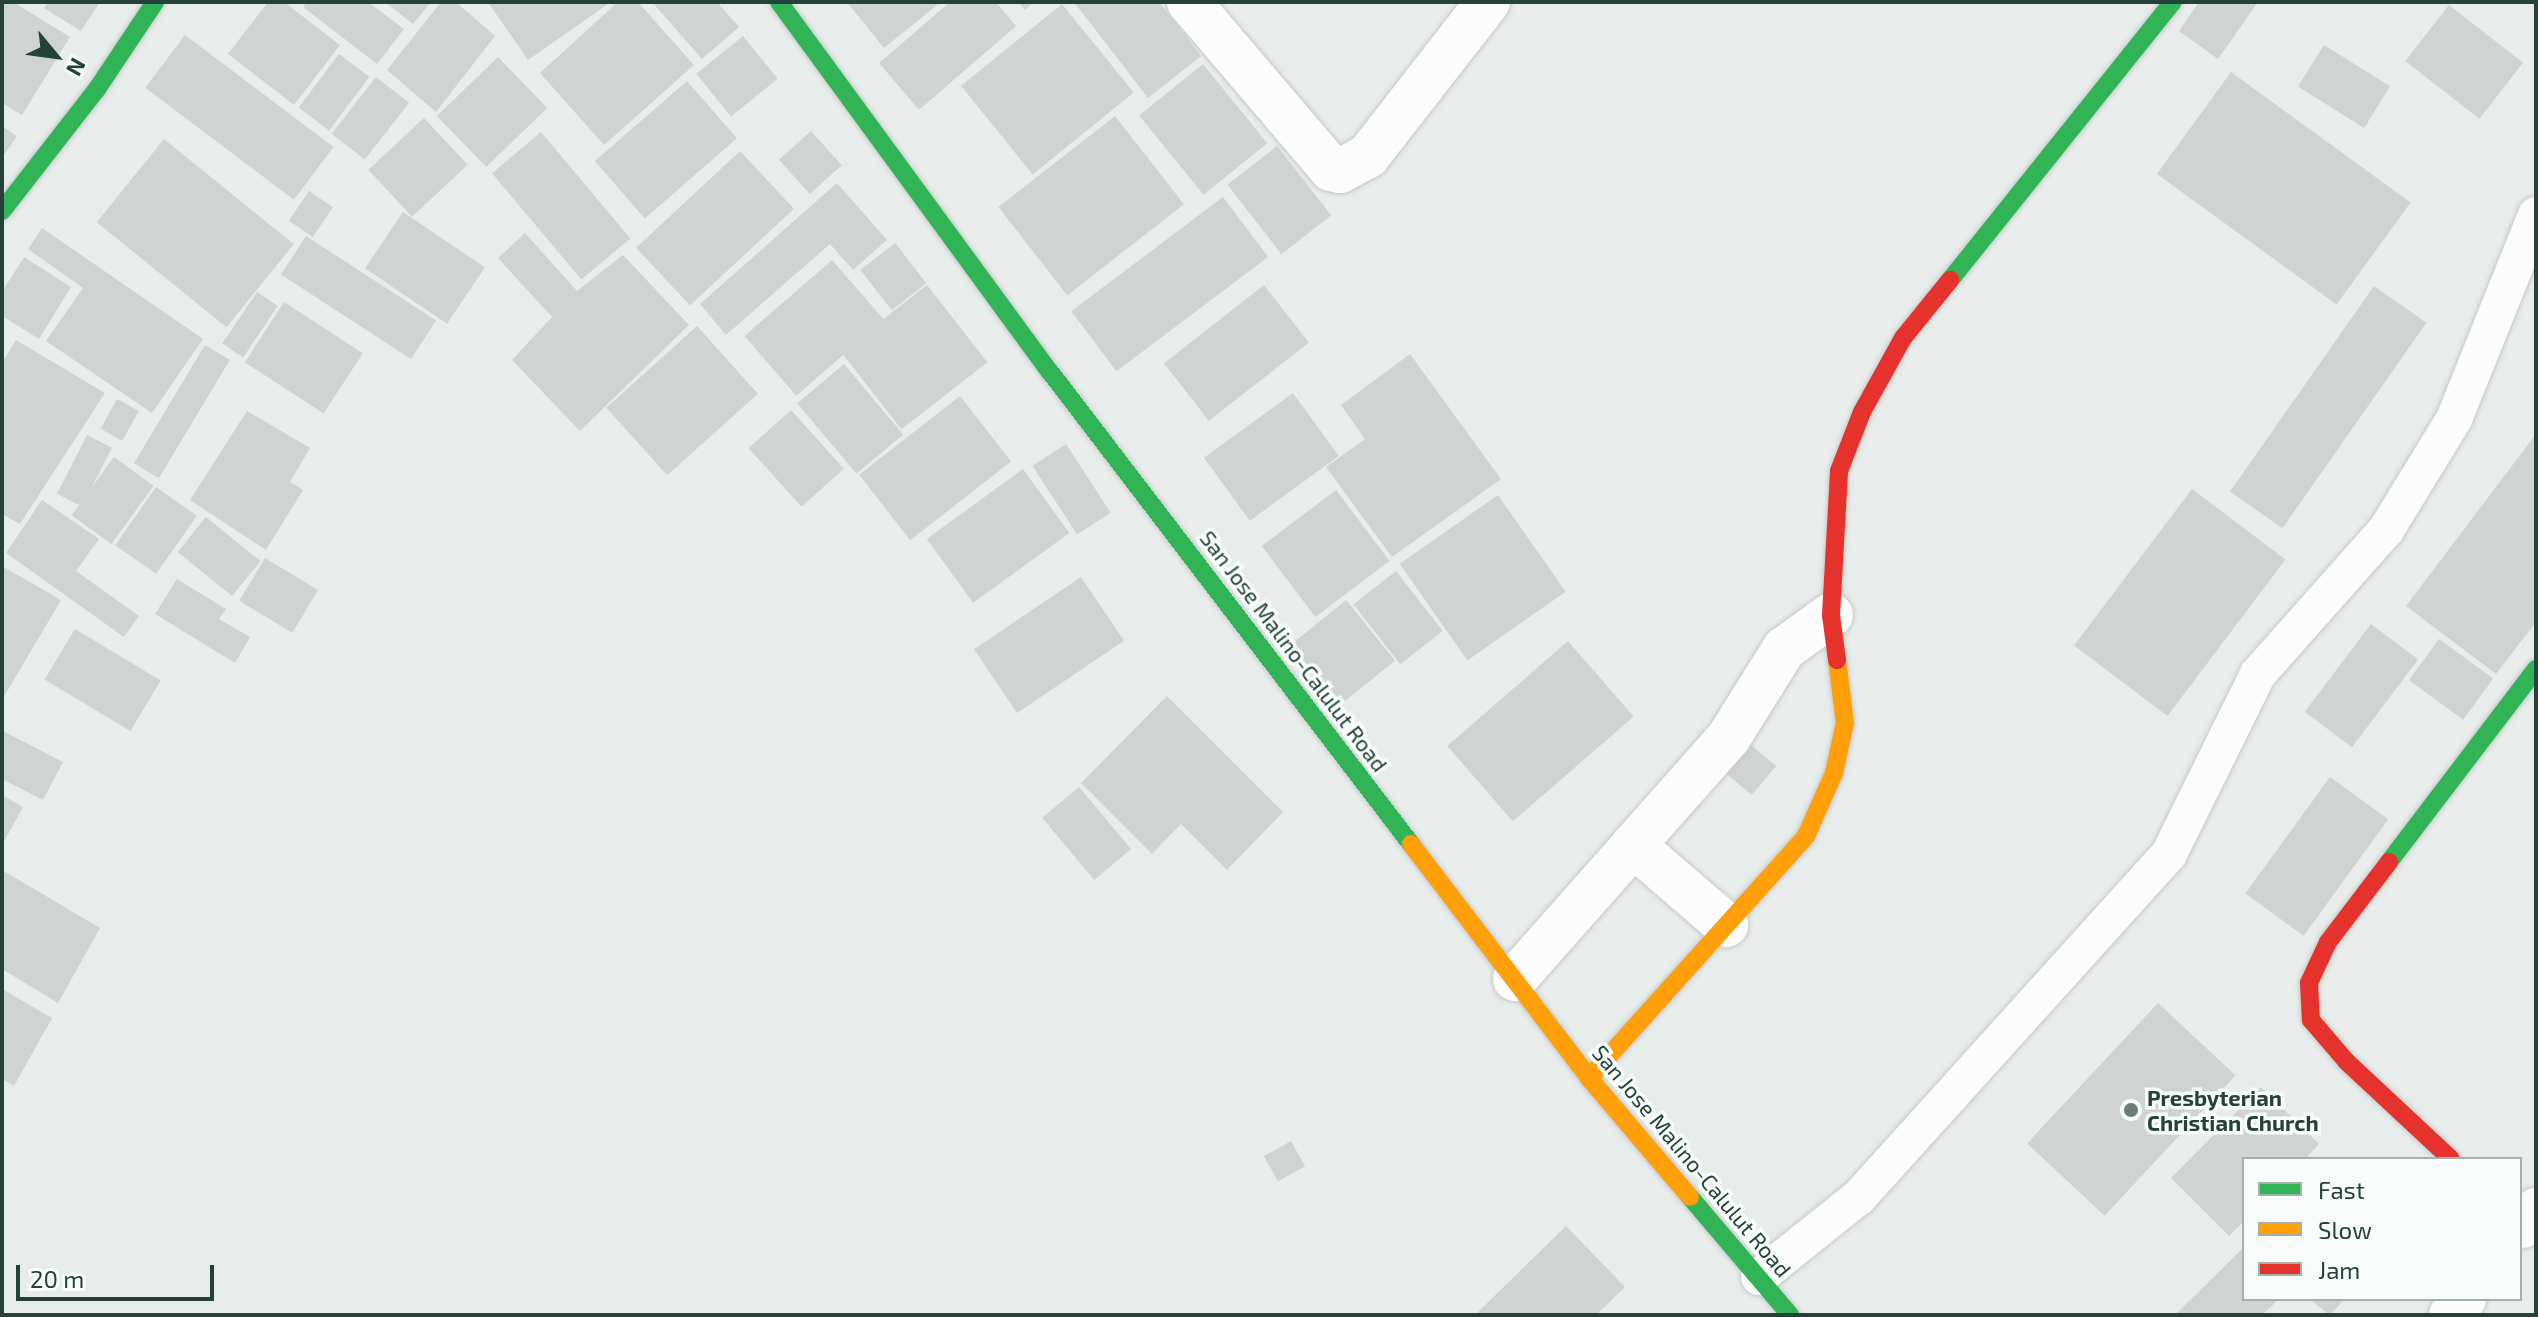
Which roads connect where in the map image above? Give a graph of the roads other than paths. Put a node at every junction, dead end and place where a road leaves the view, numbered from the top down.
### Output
1 (155, 2) edge
2 (779, 2) edge
3 (1189, 2) edge
4 (1488, 2) edge
5 (2173, 2) edge
6 (2, 211) edge
7 (2536, 215) edge
8 (1831, 615) junction
9 (2536, 669) edge
10 (1633, 845) junction
11 (1726, 925) junction
12 (1515, 979) junction
13 (1589, 1078) junction
14 (2449, 1157) edge
15 (1759, 1277) junction
16 (1790, 1315) edge

1 - 6 main road
2 - 12 main road, San Jose Malino-Calulut Road
3 - 4 street
5 - 8 main road
7 - 15 lane
8 - 10 street
8 - 11 main road
9 - 14 main road
10 - 11 street
10 - 12 street
11 - 13 main road
12 - 13 main road, San Jose Malino-Calulut Road
13 - 15 main road, San Jose Malino-Calulut Road
15 - 16 main road, San Jose Malino-Calulut Road

